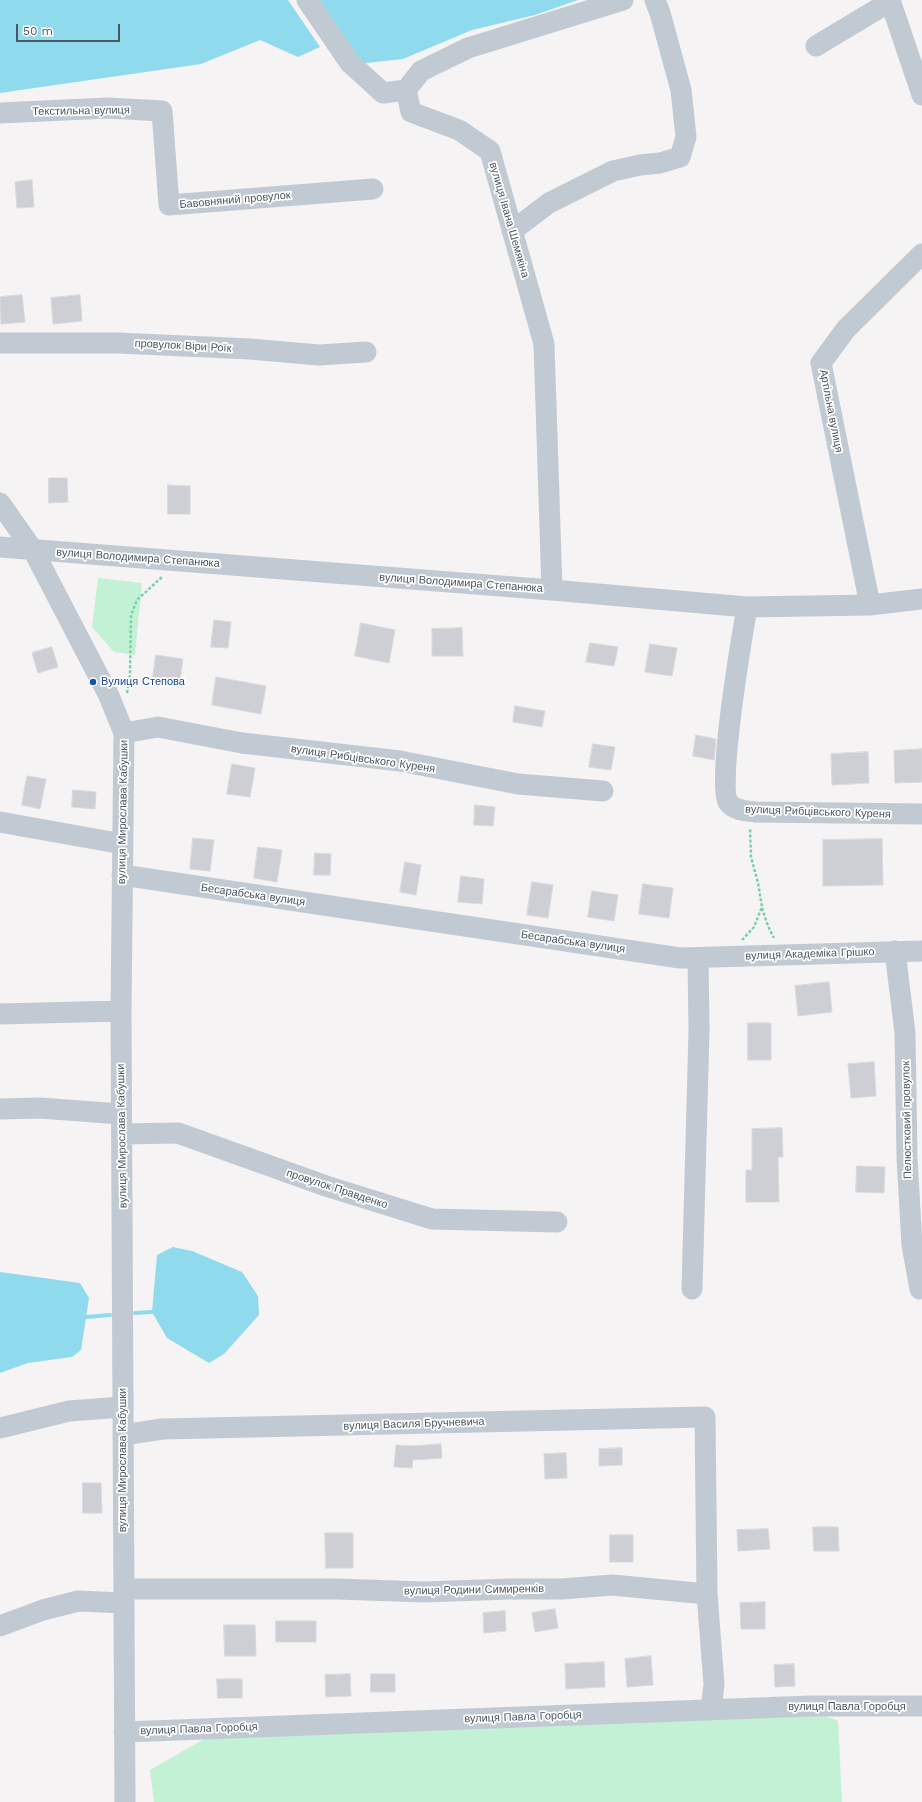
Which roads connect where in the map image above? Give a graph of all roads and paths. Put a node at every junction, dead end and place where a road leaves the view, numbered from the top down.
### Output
1 (307, 0) edge
2 (623, 0) edge
3 (655, 0) edge
4 (891, 1) edge
5 (816, 46) dead end
6 (406, 90) junction
7 (922, 96) edge
8 (162, 110) joint
9 (0, 113) edge
10 (373, 189) dead end
11 (512, 231) junction
12 (922, 254) edge
13 (0, 343) edge
14 (366, 352) dead end
15 (0, 502) edge
16 (0, 547) edge
17 (33, 550) junction
18 (179, 561) junction
19 (552, 590) junction
20 (922, 599) edge
21 (870, 605) junction
22 (747, 607) junction
23 (126, 696) dead end
24 (124, 733) junction
25 (603, 791) dead end
26 (749, 811) junction
27 (922, 814) edge
28 (0, 822) edge
29 (123, 844) junction
30 (122, 875) junction
31 (762, 907) junction
32 (895, 951) junction
33 (922, 951) edge
34 (793, 955) junction
35 (727, 957) junction
36 (698, 958) junction
37 (121, 1011) junction
38 (0, 1014) edge
39 (0, 1109) edge
40 (122, 1124) junction
41 (557, 1222) dead end
42 (918, 1254) edge
43 (692, 1289) dead end
44 (920, 1289) dead end
45 (123, 1407) junction
46 (0, 1428) edge
47 (123, 1435) junction
48 (707, 1594) junction
49 (124, 1596) junction
50 (0, 1626) edge
51 (917, 1706) edge
52 (711, 1710) junction
53 (124, 1732) junction
54 (125, 1802) edge

1 - 6 street
2 - 6 street
3 - 11 street
4 - 5 street
4 - 7 street
6 - 11 street, вулиця Івана Шемякіна
8 - 9 street, Текстильна вулиця
8 - 10 street, Бавовняний провулок
11 - 19 street, вулиця Івана Шемякіна
12 - 21 street, Артільна вулиця
13 - 14 street, провулок Віри Роїк
15 - 17 street, вулиця Мирослава Кабушки
16 - 17 street, вулиця Володимира Степанюка
17 - 18 street, вулиця Володимира Степанюка
17 - 24 street, вулиця Мирослава Кабушки
18 - 19 street, вулиця Володимира Степанюка
18 - 23 path
19 - 22 street, вулиця Володимира Степанюка
20 - 21 street, вулиця Володимира Степанюка
21 - 22 street, вулиця Володимира Степанюка
22 - 26 street, вулиця Рибцівського Куреня
24 - 25 street, вулиця Рибцівського Куреня
24 - 29 street, вулиця Мирослава Кабушки
26 - 27 street, вулиця Рибцівського Куреня
26 - 31 path
28 - 29 street
29 - 30 street, вулиця Мирослава Кабушки
30 - 36 street, Бесарабська вулиця
30 - 37 street, вулиця Мирослава Кабушки
31 - 34 path
31 - 35 path
32 - 33 street, вулиця Академіка Грішко
32 - 34 street, вулиця Академіка Грішко
32 - 42 street, Пелюстковий провулок
34 - 35 street, вулиця Академіка Грішко
35 - 36 street, вулиця Академіка Грішко
36 - 43 street
37 - 38 street
37 - 40 street, вулиця Мирослава Кабушки
39 - 40 street, провулок Правденко
40 - 41 street, провулок Правденко
40 - 45 street, вулиця Мирослава Кабушки
42 - 44 street, Пелюстковий провулок
45 - 46 street
45 - 47 street, вулиця Мирослава Кабушки
47 - 48 street, вулиця Василя Бручневича
47 - 49 street, вулиця Мирослава Кабушки
48 - 49 street, вулиця Родини Симиренків
48 - 52 street
49 - 50 street, вулиця Родини Симиренків
49 - 53 street, вулиця Мирослава Кабушки
51 - 52 street, вулиця Павла Горобця
52 - 53 street, вулиця Павла Горобця
53 - 54 street, вулиця Мирослава Кабушки

